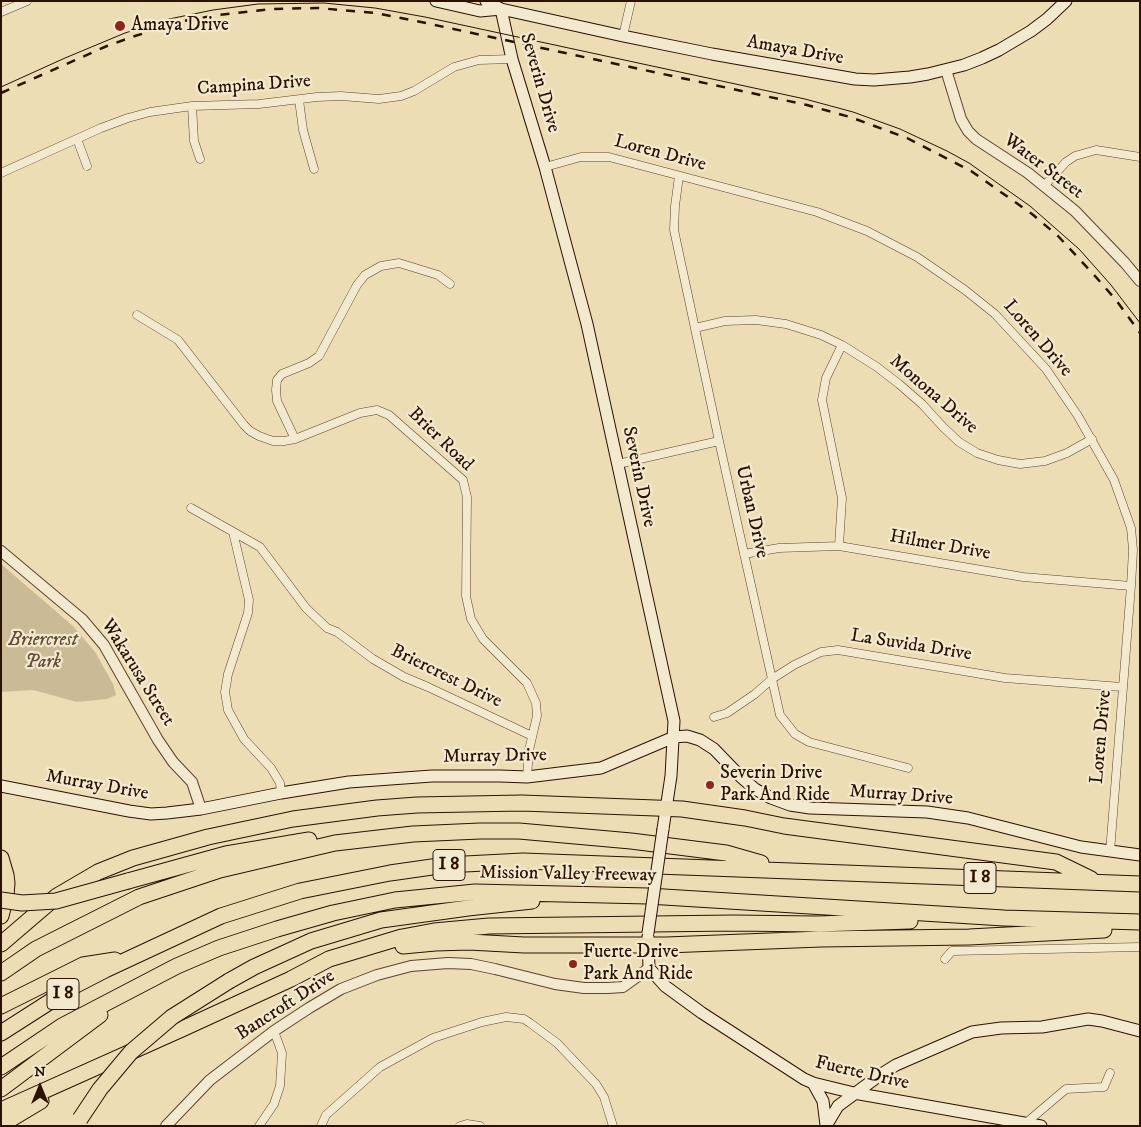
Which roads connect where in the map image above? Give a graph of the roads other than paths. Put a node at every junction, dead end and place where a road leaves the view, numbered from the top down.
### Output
1 (27, 1) edge
2 (436, 1) edge
3 (486, 1) edge
4 (631, 1) edge
5 (1066, 1) edge
6 (500, 5) edge
7 (1, 12) edge
8 (623, 36) junction
9 (512, 59) junction
10 (946, 70) junction
11 (299, 100) junction
12 (192, 106) junction
13 (77, 139) junction
14 (1140, 157) edge
15 (200, 158) dead end
16 (87, 166) dead end
17 (545, 167) junction
18 (314, 169) dead end
19 (1, 174) edge
20 (679, 176) junction
21 (1044, 186) junction
22 (1140, 281) edge
23 (450, 284) dead end
24 (137, 315) dead end
25 (695, 328) junction
26 (842, 345) junction
27 (295, 439) junction
28 (1092, 439) junction
29 (718, 441) junction
30 (618, 464) junction
31 (191, 508) dead end
32 (233, 532) junction
33 (839, 546) junction
34 (1, 551) edge
35 (744, 554) junction
36 (1130, 586) junction
37 (772, 678) junction
38 (1122, 687) junction
39 (714, 718) dead end
40 (532, 736) junction
41 (674, 737) junction
42 (908, 768) dead end
43 (527, 777) junction
44 (1, 786) edge
45 (281, 792) junction
46 (667, 808) junction
47 (201, 809) junction
48 (380, 837) junction
49 (1110, 852) junction
50 (1140, 855) edge
51 (1, 858) edge
52 (786, 870) junction
53 (1096, 882) junction
54 (1140, 884) edge
55 (593, 895) junction
56 (1, 900) edge
57 (1, 916) edge
58 (1004, 918) junction
59 (1140, 922) edge
60 (1140, 928) edge
61 (648, 939) junction
62 (1, 944) edge
63 (1140, 947) edge
64 (126, 959) junction
65 (945, 959) dead end
66 (649, 968) junction
67 (1, 973) edge
68 (291, 979) junction
69 (136, 987) junction
70 (1, 1006) edge
71 (274, 1031) junction
72 (1140, 1031) edge
73 (1, 1033) edge
74 (116, 1059) junction
75 (1, 1067) edge
76 (1110, 1073) dead end
77 (813, 1083) junction
78 (1, 1089) edge
79 (854, 1093) junction
80 (1, 1110) edge
81 (78, 1123) edge
82 (1026, 1123) junction
83 (1, 1125) edge
84 (826, 1125) edge
85 (166, 1126) edge
86 (259, 1126) edge
87 (321, 1126) edge
88 (460, 1126) edge
89 (480, 1126) edge
90 (613, 1126) edge
91 (1041, 1126) edge

1 - 7 street
2 - 6 main road, Amaya Drive
3 - 6 main road, Amaya Drive
4 - 8 street
5 - 10 main road, Amaya Drive
6 - 8 main road, Amaya Drive
6 - 9 main road, Severin Drive
8 - 10 main road, Amaya Drive
9 - 11 street, Campina Drive
9 - 17 main road, Severin Drive
10 - 21 street, Water Street
11 - 12 street, Campina Drive
11 - 18 street
12 - 13 street, Campina Drive
12 - 15 street
13 - 16 street
13 - 19 street, Campina Drive
14 - 21 street
17 - 20 street, Loren Drive
17 - 30 main road, Severin Drive
20 - 25 street, Urban Drive
20 - 28 street, Loren Drive
21 - 22 street, Water Street
23 - 27 street
24 - 27 street, Brier Road
25 - 26 street, Monona Drive
25 - 29 street, Urban Drive
26 - 28 street, Monona Drive
26 - 33 street
27 - 40 street, Brier Road
28 - 36 street, Loren Drive
29 - 30 street
29 - 35 street, Urban Drive
30 - 41 main road, Severin Drive
31 - 32 street, Briercrest Drive
32 - 40 street, Briercrest Drive
32 - 45 street
33 - 35 street, Hilmer Drive
33 - 36 street, Hilmer Drive
34 - 47 street, Wakarusa Street
35 - 37 street, Urban Drive
36 - 38 street, Loren Drive
37 - 38 street, La Suvida Drive
37 - 39 street, La Suvida Drive
37 - 42 street, Urban Drive
38 - 49 street, Loren Drive
40 - 43 street, Brier Road
41 - 43 main road, Murray Drive
41 - 46 main road, Severin Drive
41 - 49 main road, Murray Drive
43 - 45 main road, Murray Drive
44 - 47 main road, Murray Drive
45 - 47 main road, Murray Drive
46 - 53 highway
46 - 61 main road, Severin Drive, bridge
46 - 62 highway
48 - 52 highway
48 - 56 highway, bridge
48 - 67 highway
49 - 50 main road, Murray Drive
51 - 57 highway
52 - 53 highway, Mission Valley Freeway / I 8
52 - 64 highway, Mission Valley Freeway / I 8
53 - 54 highway, Mission Valley Freeway / I 8
55 - 58 highway, Mission Valley Freeway / I 8
55 - 69 highway, Mission Valley Freeway / I 8
55 - 81 highway, bridge
58 - 59 highway, Mission Valley Freeway / I 8
58 - 68 highway
60 - 61 highway
61 - 66 main road, Severin Drive
61 - 68 highway
63 - 65 street
64 - 70 highway
64 - 73 highway, Mission Valley Freeway / I 8
66 - 71 street, Bancroft Drive
66 - 77 main road, Fuerte Drive
68 - 74 highway
69 - 75 highway, Mission Valley Freeway / I 8
69 - 78 highway
71 - 85 street, Bancroft Drive
71 - 86 street
72 - 79 main road
74 - 80 highway
74 - 83 highway
76 - 82 street
77 - 79 main road, Fuerte Drive
77 - 84 main road
79 - 82 main road, Fuerte Drive
79 - 84 main road
82 - 91 main road, Fuerte Drive
87 - 90 street
88 - 89 street

